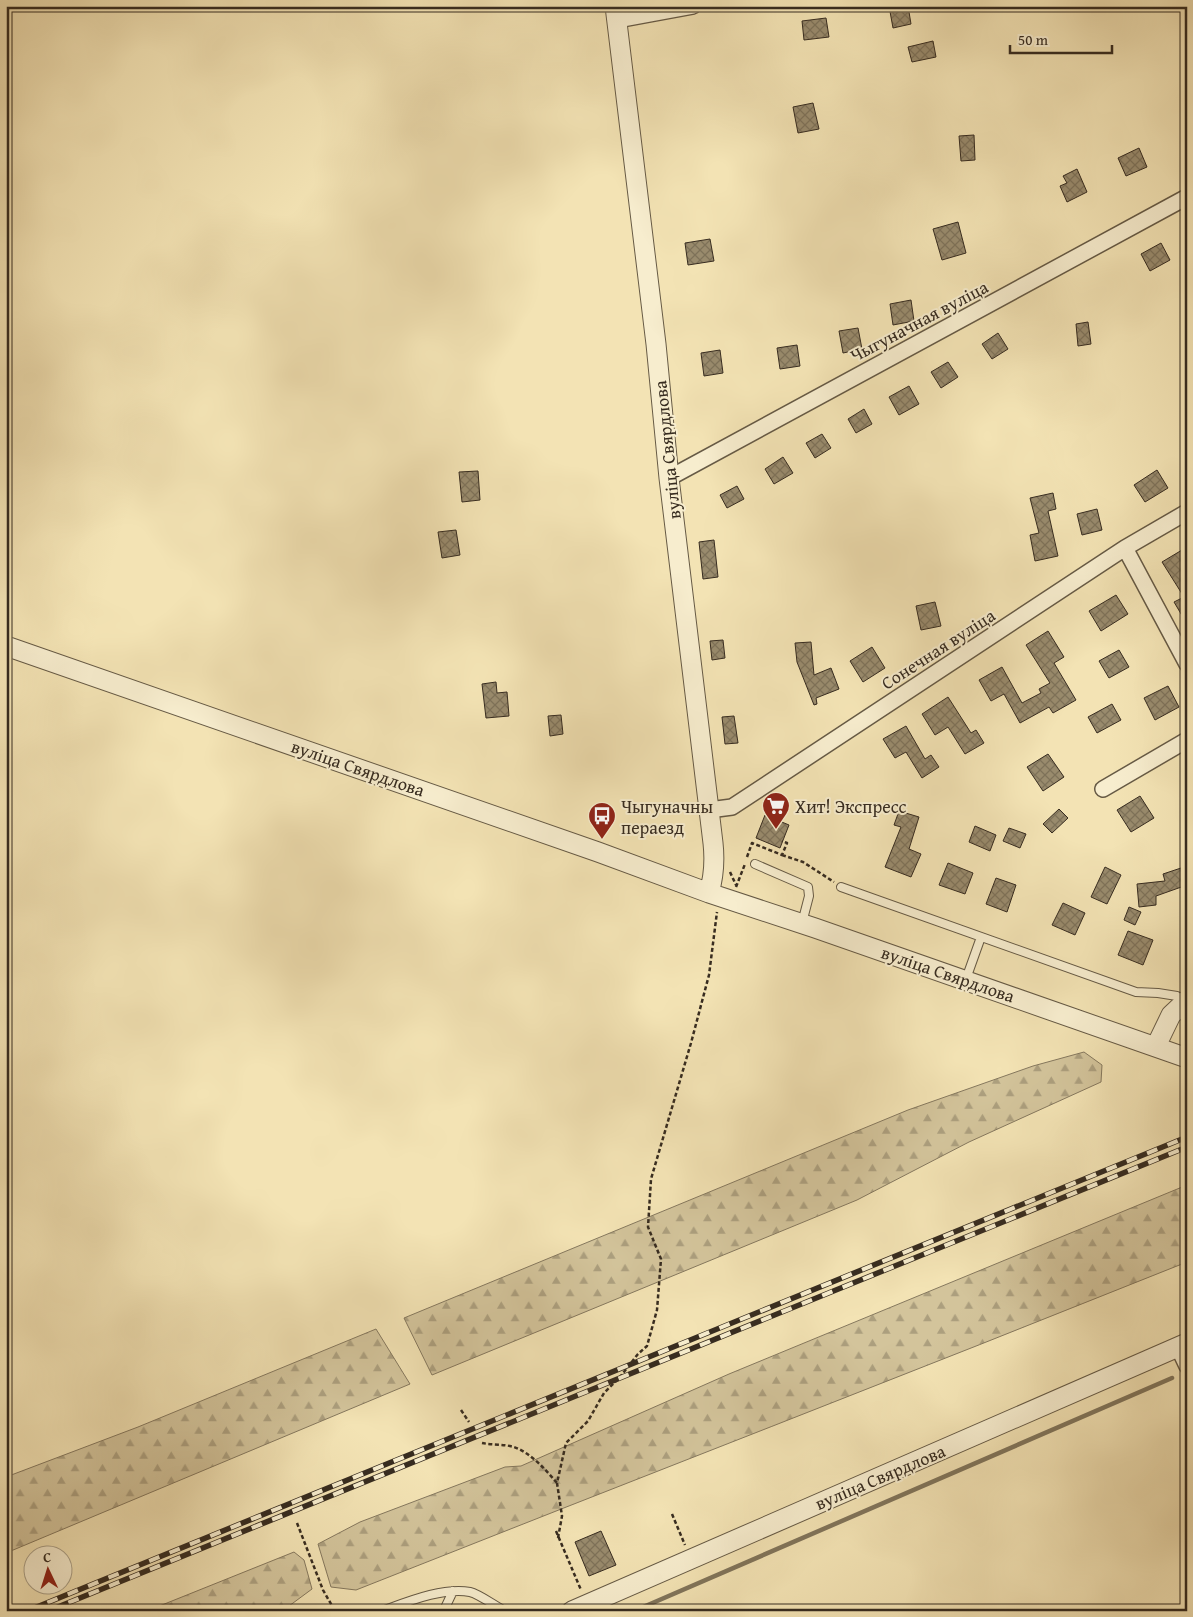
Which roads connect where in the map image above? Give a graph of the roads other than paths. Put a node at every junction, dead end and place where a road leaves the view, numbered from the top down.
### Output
1 (693, 6) edge
2 (616, 13) edge
3 (1187, 197) edge
4 (669, 478) junction
5 (1187, 512) edge
6 (1125, 548) junction
7 (6, 646) edge
8 (1187, 664) edge
9 (1187, 740) edge
10 (1103, 789) dead end
11 (709, 810) junction
12 (755, 864) dead end
13 (842, 887) road end
14 (714, 901) junction
15 (802, 923) junction
16 (981, 937) junction
17 (966, 980) junction
18 (1185, 1001) edge
19 (1156, 1046) junction
20 (1187, 1058) edge
21 (1182, 1345) edge
22 (1187, 1366) edge
23 (453, 1591) junction
24 (580, 1608) edge
25 (382, 1611) edge
26 (442, 1611) edge
27 (505, 1611) edge

1 - 2 street
2 - 4 street, вуліца Свярдлова
3 - 4 street, Чыгуначная вуліца
4 - 11 street, вуліца Свярдлова
5 - 6 street, Сонечная вуліца
6 - 8 street
6 - 11 street, Сонечная вуліца
7 - 14 street, вуліца Свярдлова
9 - 10 street
11 - 14 street, вуліца Свярдлова
12 - 15 lane
13 - 16 lane
14 - 15 street, вуліца Свярдлова
15 - 17 street, вуліца Свярдлова
16 - 17 lane
16 - 18 lane
17 - 19 street, вуліца Свярдлова
18 - 19 street
19 - 20 street, вуліца Свярдлова
21 - 22 street
21 - 24 street, вуліца Свярдлова
23 - 25 lane
23 - 26 lane
23 - 27 lane

